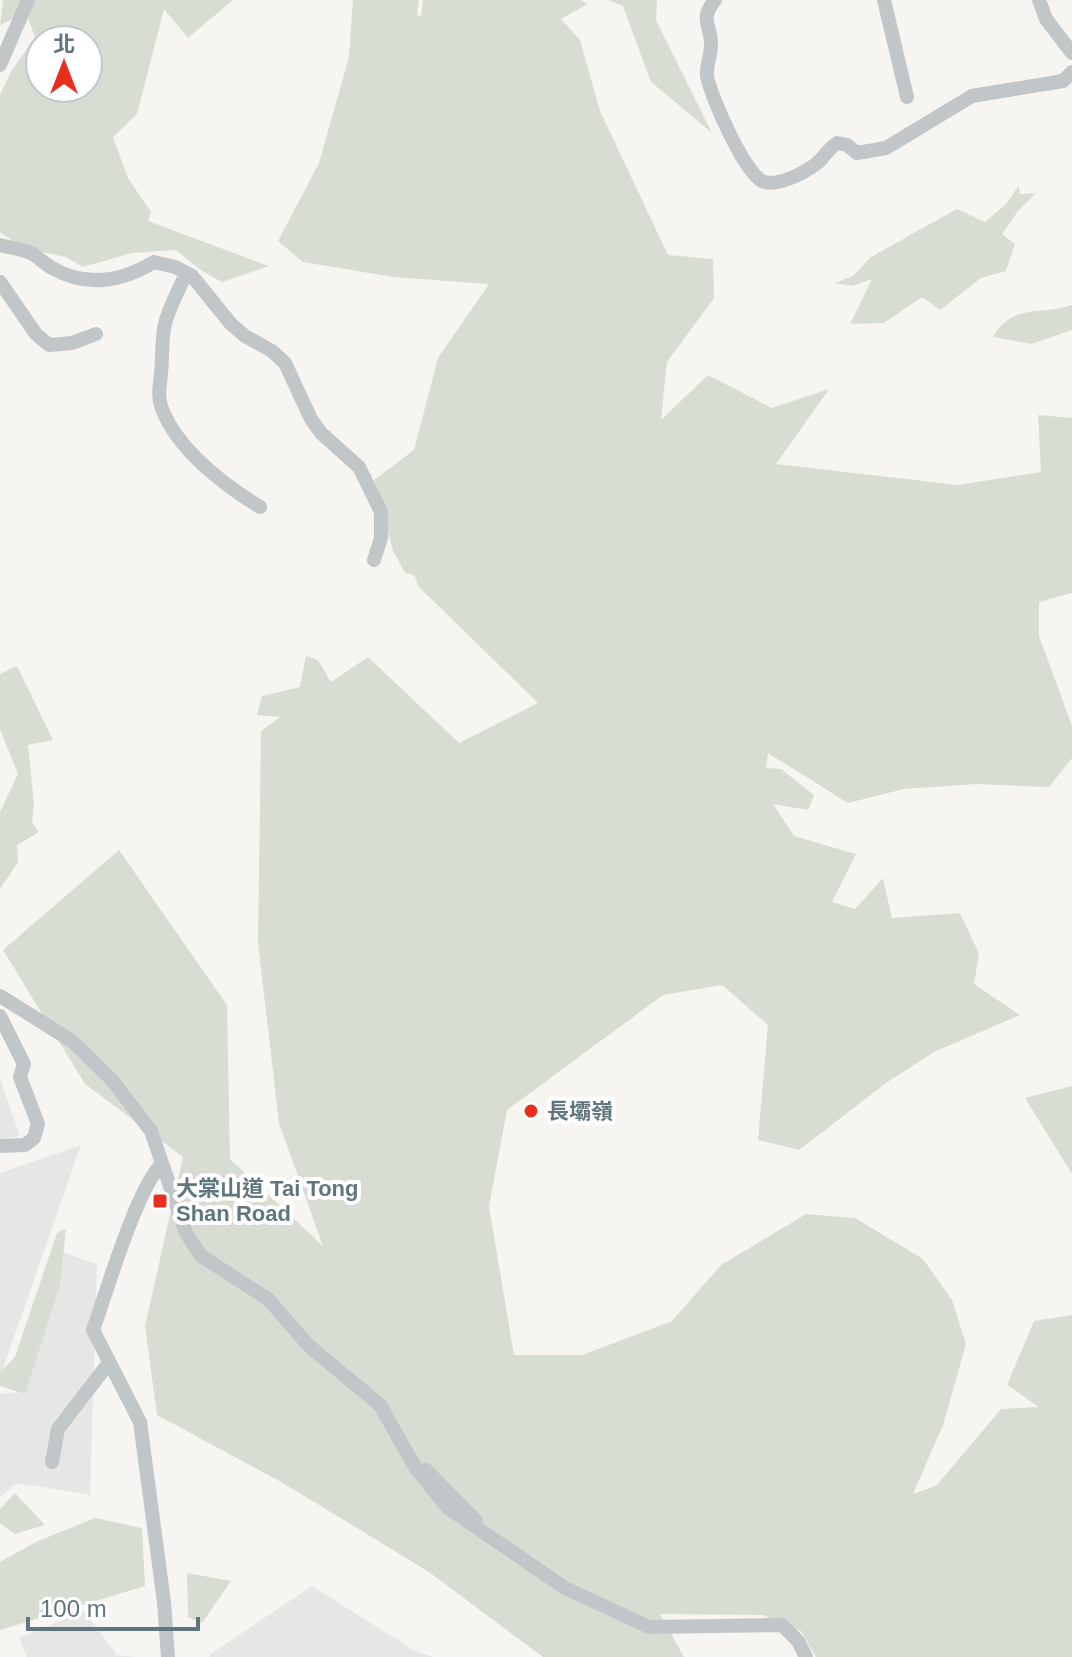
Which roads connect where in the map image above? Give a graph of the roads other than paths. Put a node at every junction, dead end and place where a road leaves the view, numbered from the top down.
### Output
1 (28, 0) edge
2 (715, 0) edge
3 (884, 0) edge
4 (1039, 0) edge
5 (1072, 53) edge
6 (0, 65) edge
7 (1072, 72) edge
8 (907, 97) dead end
9 (0, 245) edge
10 (186, 273) junction
11 (0, 282) edge
12 (96, 334) dead end
13 (260, 507) dead end
14 (374, 560) dead end
15 (0, 996) edge
16 (0, 1016) edge
17 (0, 1146) edge
18 (162, 1164) junction
19 (146, 1191) junction
20 (172, 1191) junction
21 (108, 1364) junction
22 (52, 1462) dead end
23 (168, 1657) edge
24 (806, 1657) edge

1 - 6 street
2 - 7 street
3 - 8 street
4 - 5 street
9 - 10 street
10 - 13 street
10 - 14 street
11 - 12 street
15 - 18 street
16 - 17 street
18 - 19 street
18 - 20 street
19 - 20 street
19 - 21 street
20 - 24 street
21 - 22 street
21 - 23 street

